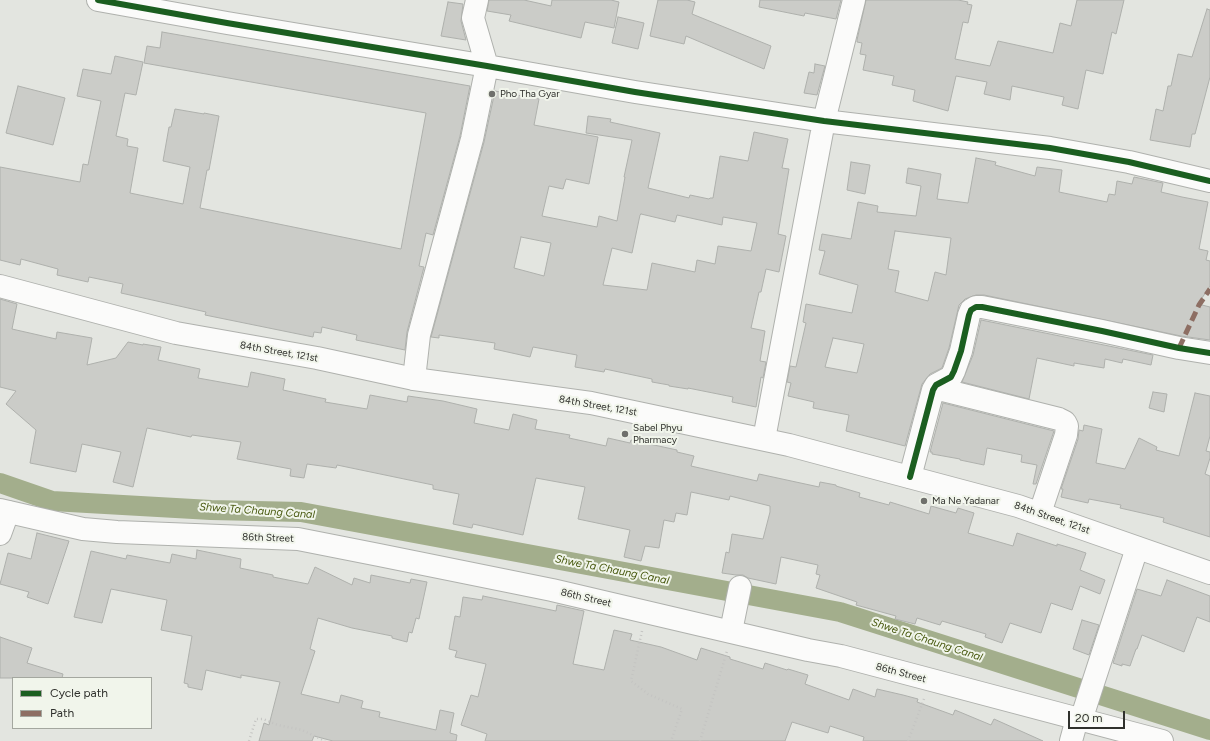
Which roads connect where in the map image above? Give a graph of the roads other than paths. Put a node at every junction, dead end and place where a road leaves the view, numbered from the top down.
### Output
1 (103, 0) edge
2 (477, 0) edge
3 (854, 0) edge
4 (487, 66) junction
5 (824, 121) junction
6 (1210, 181) edge
7 (0, 286) edge
8 (1210, 353) edge
9 (414, 378) junction
10 (935, 388) junction
11 (764, 439) junction
12 (910, 477) junction
13 (4, 511) edge
14 (1040, 513) junction
15 (0, 534) edge
16 (1137, 548) junction
17 (1210, 574) edge
18 (738, 597) dead end
19 (732, 632) junction
20 (1082, 715) junction
21 (1071, 741) edge
22 (1162, 741) edge

1 - 4 street
2 - 4 street
3 - 5 street
4 - 5 street
4 - 9 street
5 - 6 street
5 - 11 street
7 - 9 street, 84th Street, 121st
8 - 10 street
9 - 11 street, 84th Street, 121st
10 - 12 street
10 - 14 street
11 - 12 street, 84th Street, 121st
12 - 14 street, 84th Street, 121st
13 - 15 street
13 - 19 street, 86th Street
14 - 16 street, 84th Street, 121st
16 - 17 street, 84th Street, 121st
16 - 20 street
18 - 19 street
19 - 20 street, 86th Street
20 - 21 street
20 - 22 street, 86th Street

